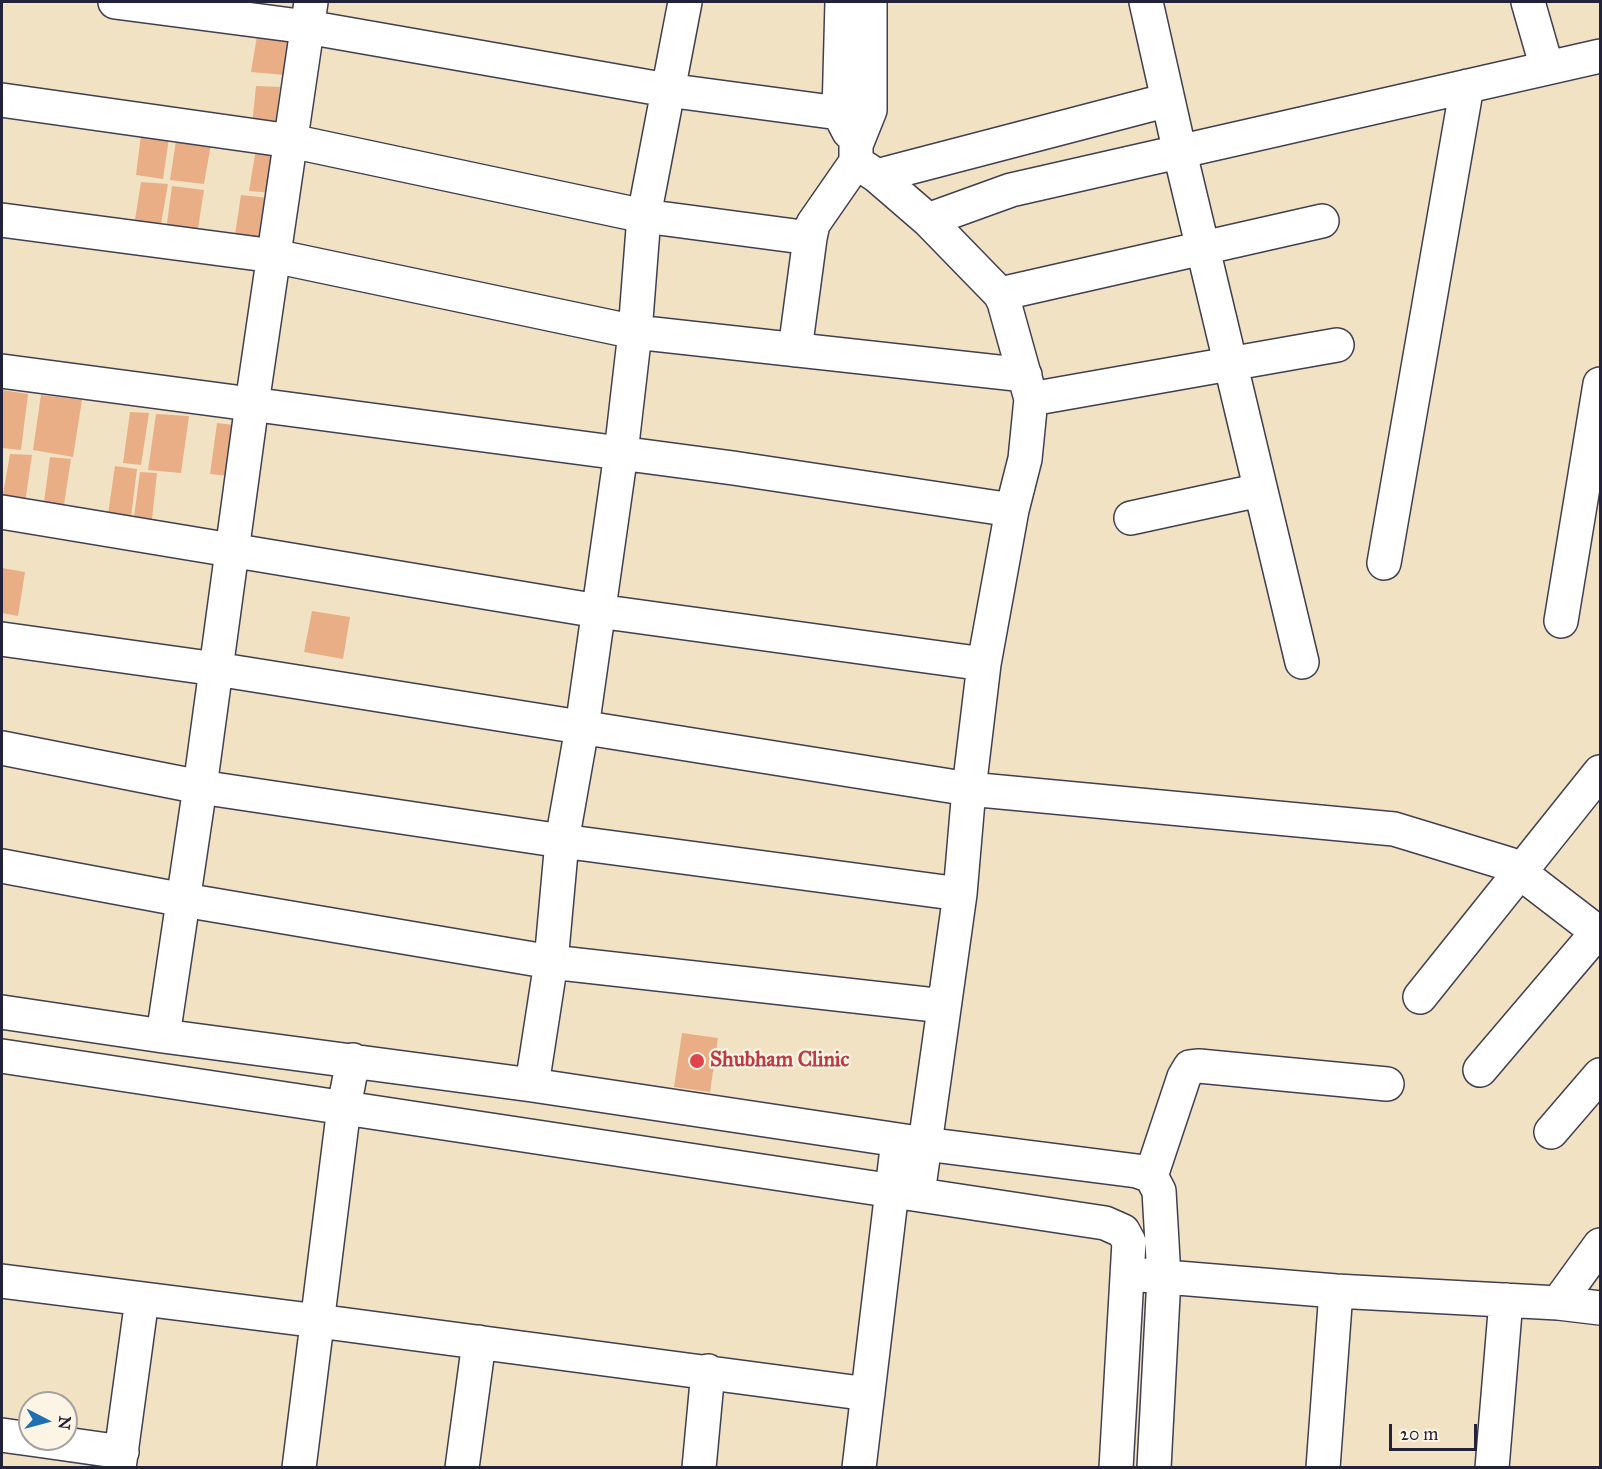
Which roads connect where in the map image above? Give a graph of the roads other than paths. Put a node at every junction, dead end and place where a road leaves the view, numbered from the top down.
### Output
1 (115, 2) edge
2 (686, 2) edge
3 (842, 2) edge
4 (870, 2) edge
5 (1146, 2) edge
6 (1528, 2) edge
7 (309, 14) edge
8 (1600, 56) edge
9 (1546, 68) junction
10 (1467, 86) junction
11 (667, 90) junction
12 (2, 100) edge
13 (1168, 100) junction
14 (854, 111) junction
15 (291, 141) junction
16 (1180, 153) junction
17 (863, 161) junction
18 (644, 216) junction
19 (2, 220) edge
20 (928, 220) junction
21 (1322, 221) dead end
22 (810, 238) junction
23 (1203, 249) junction
24 (274, 256) junction
25 (1000, 294) junction
26 (634, 332) junction
27 (1337, 345) dead end
28 (795, 350) junction
29 (1231, 365) junction
30 (2, 371) edge
31 (1600, 384) edge
32 (1028, 387) junction
33 (252, 404) junction
34 (621, 453) junction
35 (1260, 490) junction
36 (1012, 510) junction
37 (2, 512) edge
38 (1131, 518) dead end
39 (233, 551) junction
40 (1384, 563) dead end
41 (598, 611) junction
42 (1561, 621) dead end
43 (2, 639) edge
44 (1302, 662) dead end
45 (984, 664) junction
46 (216, 669) junction
47 (582, 728) junction
48 (2, 748) edge
49 (1600, 772) edge
50 (200, 787) junction
51 (969, 789) junction
52 (562, 841) junction
53 (2, 866) edge
54 (1522, 872) junction
55 (960, 894) junction
56 (184, 900) junction
57 (1600, 932) edge
58 (551, 962) junction
59 (1420, 997) dead end
60 (944, 1006) junction
61 (2, 1012) edge
62 (163, 1036) junction
63 (2, 1056) edge
64 (353, 1060) junction
65 (1480, 1070) dead end
66 (1600, 1075) edge
67 (1387, 1084) dead end
68 (532, 1085) junction
69 (344, 1107) junction
70 (1551, 1132) dead end
71 (911, 1142) junction
72 (1151, 1176) junction
73 (904, 1192) junction
74 (1600, 1245) edge
75 (1128, 1274) junction
76 (1164, 1277) junction
77 (2, 1281) edge
78 (1336, 1291) junction
79 (142, 1299) junction
80 (1506, 1300) junction
81 (1558, 1303) junction
82 (1600, 1308) edge
83 (318, 1321) junction
84 (479, 1342) junction
85 (708, 1371) junction
86 (868, 1394) junction
87 (2, 1435) edge
88 (18, 1437) edge
89 (78, 1450) edge
90 (120, 1460) edge
91 (299, 1467) edge
92 (462, 1467) edge
93 (699, 1467) edge
94 (859, 1467) edge
95 (1116, 1467) edge
96 (1154, 1467) edge
97 (1323, 1467) edge
98 (1492, 1467) edge

1 - 7 street
2 - 11 street
3 - 14 street
4 - 14 street
5 - 13 street
6 - 9 street
7 - 11 street
7 - 15 street
8 - 9 street
9 - 10 street
10 - 16 street
10 - 40 street
11 - 14 street
11 - 18 street
12 - 15 street
13 - 16 street
13 - 17 street
14 - 17 street
15 - 18 street
15 - 24 street
16 - 20 street
16 - 23 street
17 - 20 street
17 - 22 street
18 - 22 street
18 - 26 street
19 - 24 street
20 - 25 street
21 - 23 street
22 - 28 street
23 - 25 street
23 - 29 street
24 - 26 street
24 - 33 street
25 - 32 street
26 - 28 street
26 - 34 street
27 - 29 street
28 - 32 street
29 - 32 street
29 - 35 street
30 - 33 street
31 - 42 street
32 - 36 street
33 - 34 street
33 - 39 street
34 - 36 street
34 - 41 street
35 - 38 street
35 - 44 street
36 - 45 street
37 - 39 street
39 - 41 street
39 - 46 street
41 - 45 street
41 - 47 street
43 - 46 street
45 - 51 street
46 - 47 street
46 - 50 street
47 - 51 street
47 - 52 street
48 - 50 street
49 - 54 street
50 - 52 street
50 - 56 street
51 - 54 street
51 - 55 street
52 - 55 street
52 - 58 street
53 - 56 street
54 - 57 street
54 - 59 street
55 - 60 street
56 - 58 street
56 - 62 street
57 - 65 street
58 - 60 street
58 - 68 street
60 - 71 street
61 - 62 street
62 - 64 street
63 - 69 street
64 - 68 street
64 - 69 street
66 - 70 street
67 - 72 street
68 - 71 street
69 - 73 street
69 - 83 street
71 - 72 street
71 - 73 street
72 - 76 street
73 - 75 street
73 - 86 street
74 - 81 street
75 - 76 street
75 - 95 street
76 - 78 street
76 - 96 street
77 - 79 street
78 - 80 street
78 - 97 street
79 - 83 street
79 - 90 street
80 - 81 street
80 - 98 street
81 - 82 street
83 - 84 street
83 - 91 street
84 - 85 street
84 - 92 street
85 - 86 street
85 - 93 street
86 - 94 street
87 - 88 street
89 - 90 street

